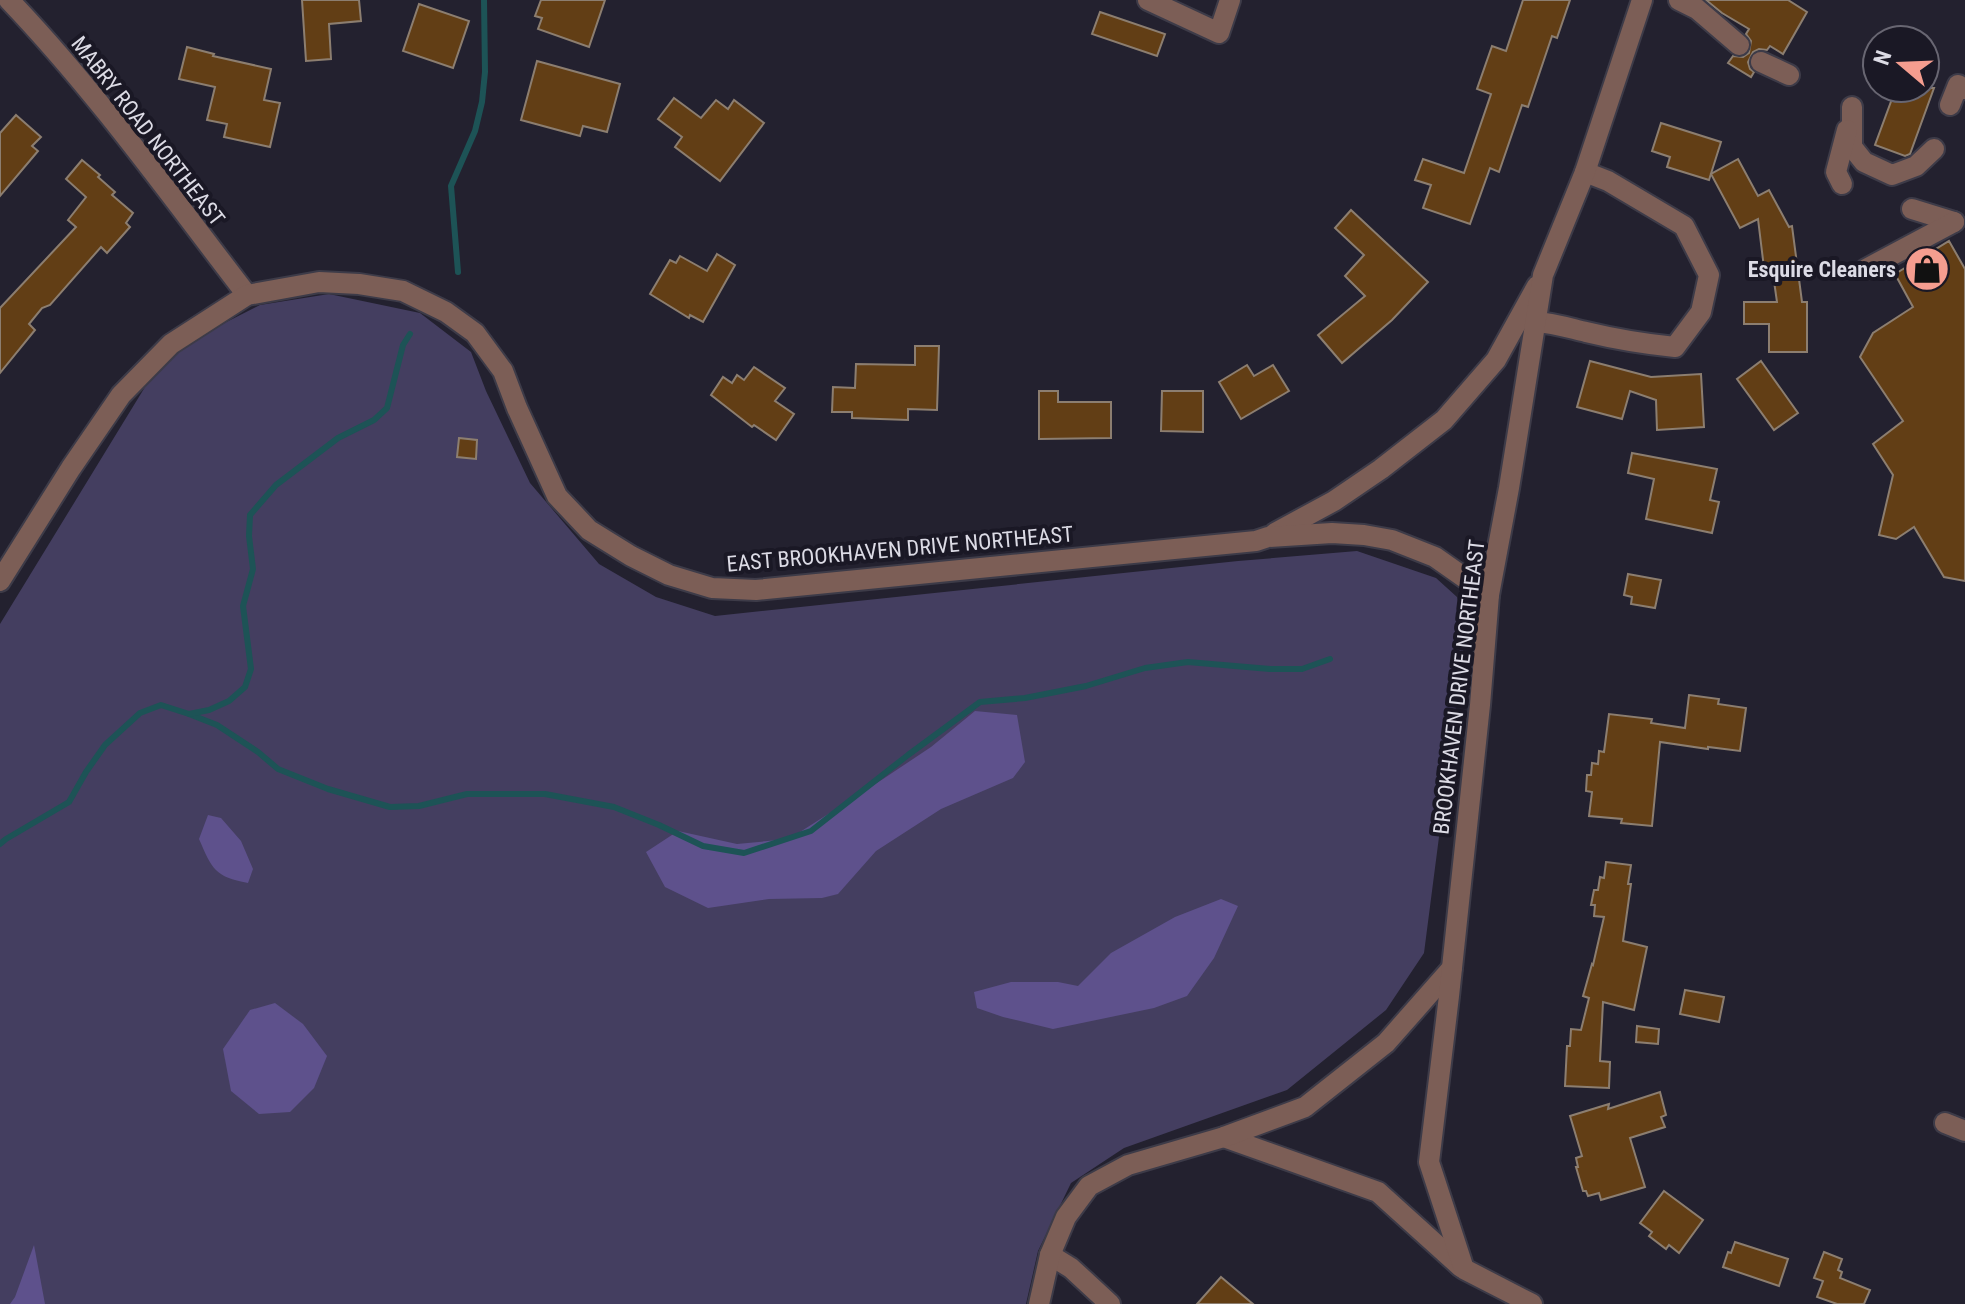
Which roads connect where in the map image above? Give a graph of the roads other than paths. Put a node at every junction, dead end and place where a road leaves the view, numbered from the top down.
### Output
1 (9, 0) edge
2 (1148, 0) edge
3 (1230, 0) edge
4 (1642, 0) edge
5 (1679, 0) edge
6 (1739, 45) dead end
7 (1761, 62) dead end
8 (1789, 75) dead end
9 (1962, 87) edge
10 (1950, 105) dead end
11 (1934, 149) dead end
12 (1585, 172) junction
13 (1842, 184) dead end
14 (1912, 209) dead end
15 (1866, 269) dead end
16 (1543, 275) junction
17 (247, 295) junction
18 (1536, 322) junction
19 (1268, 537) junction
20 (0, 581) edge
21 (1489, 595) junction
22 (1452, 967) junction
23 (1945, 1123) dead end
24 (1965, 1131) edge
25 (1224, 1137) junction
26 (1050, 1255) junction
27 (1464, 1269) junction
28 (1039, 1304) edge
29 (1110, 1304) edge
30 (1532, 1304) edge

1 - 17 street, MABRY ROAD NORTHEAST
2 - 3 street
4 - 12 street, BROOKHAVEN DRIVE NORTHEAST
5 - 6 street
7 - 8 street
9 - 10 street
11 - 13 street
12 - 16 street, BROOKHAVEN DRIVE NORTHEAST
12 - 18 street
14 - 15 street
16 - 18 street, BROOKHAVEN DRIVE NORTHEAST
16 - 19 street, EAST BROOKHAVEN DRIVE NORTHEAST
17 - 19 street, EAST BROOKHAVEN DRIVE NORTHEAST
17 - 20 street, EAST BROOKHAVEN DRIVE NORTHEAST
18 - 21 street, BROOKHAVEN DRIVE NORTHEAST
19 - 21 street, EAST BROOKHAVEN DRIVE NORTHEAST
21 - 22 street, BROOKHAVEN DRIVE NORTHEAST
22 - 25 street
22 - 27 street, BROOKHAVEN DRIVE NORTHEAST
23 - 24 street
25 - 26 street
25 - 27 street
26 - 28 street
26 - 29 street
27 - 30 street

